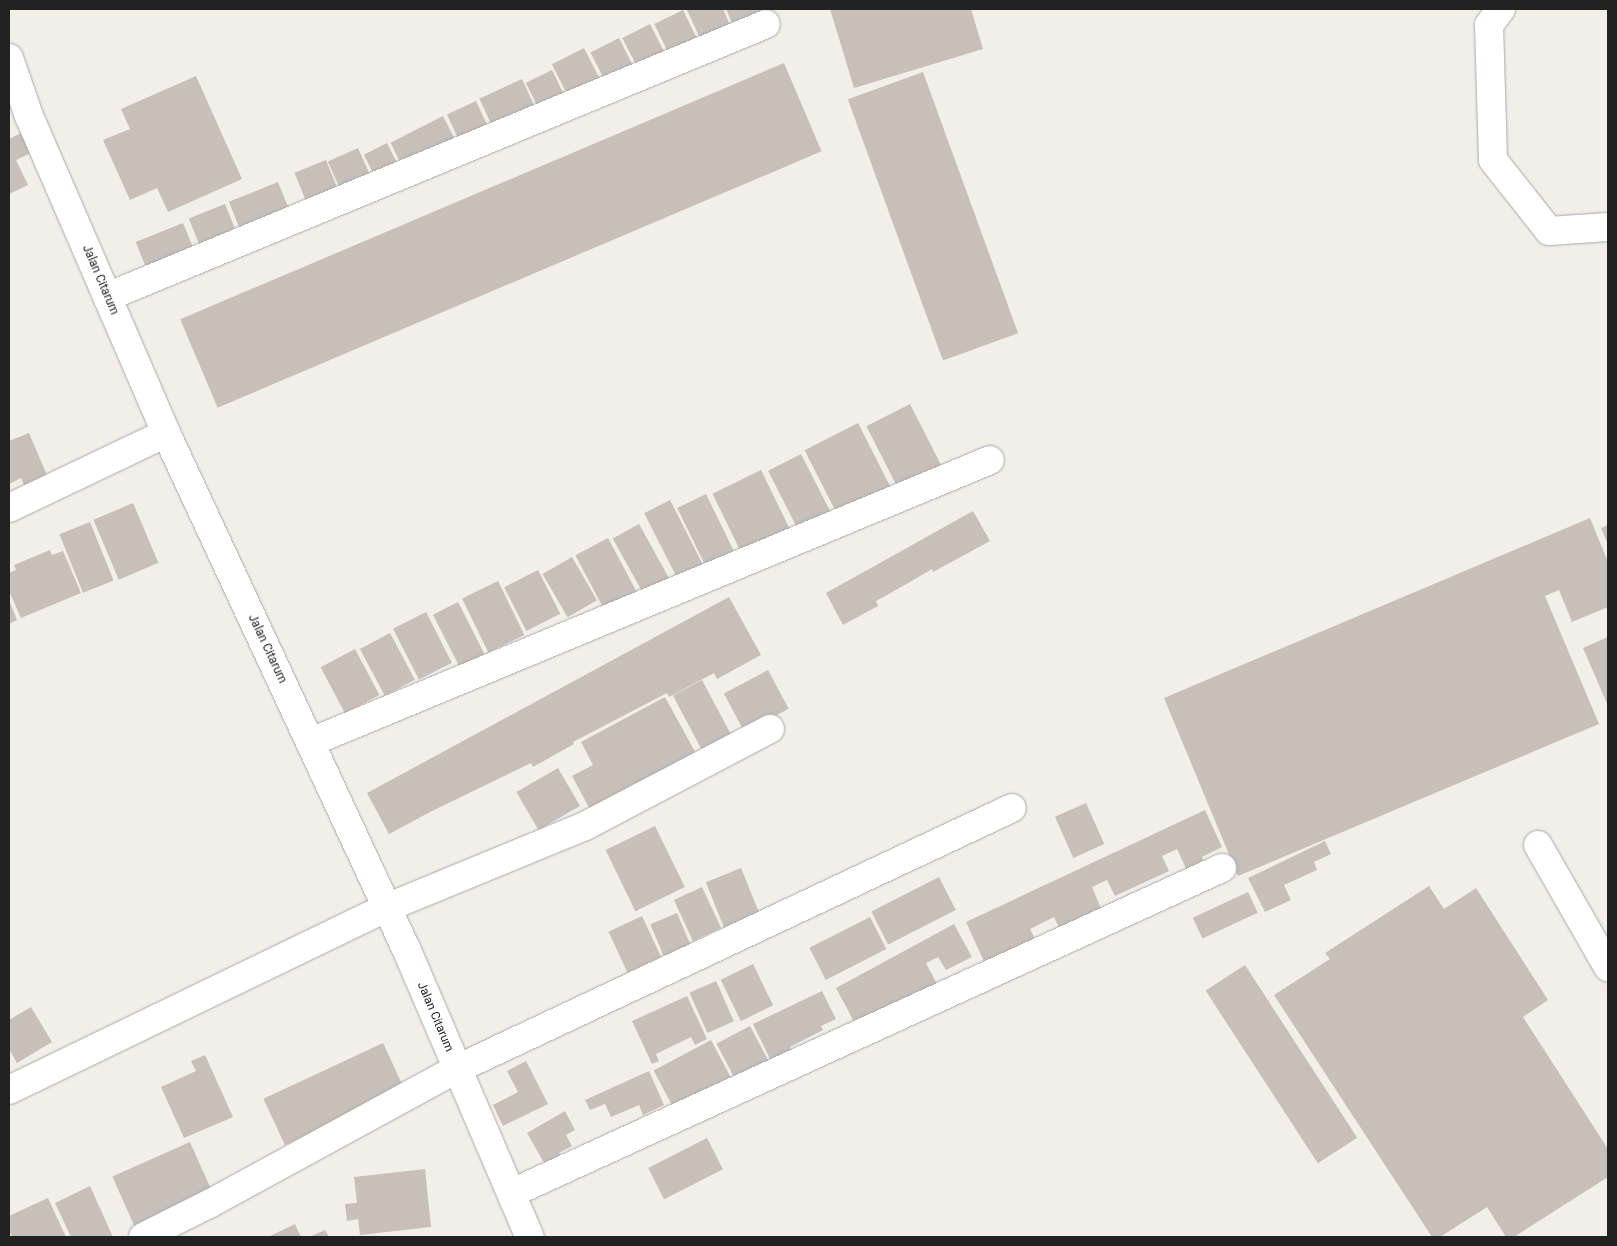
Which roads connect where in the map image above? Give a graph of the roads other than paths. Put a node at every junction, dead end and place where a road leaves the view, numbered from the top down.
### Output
1 (1501, 9) edge
2 (766, 24) dead end
3 (9, 58) edge
4 (19, 120) edge
5 (1608, 227) edge
6 (107, 297) junction
7 (166, 434) junction
8 (990, 460) dead end
9 (9, 508) edge
10 (770, 729) dead end
11 (311, 742) junction
12 (1012, 808) dead end
13 (1538, 846) dead end
14 (1222, 868) dead end
15 (387, 912) junction
16 (1608, 967) edge
17 (457, 1069) junction
18 (9, 1090) edge
19 (512, 1193) junction
20 (144, 1237) edge
21 (530, 1237) edge

1 - 5 street
2 - 6 street
3 - 4 street, Jalan Citarum
4 - 6 street, Jalan Citarum
6 - 7 street, Jalan Citarum
7 - 9 street
7 - 11 street, Jalan Citarum
8 - 11 street
10 - 15 street
11 - 15 street, Jalan Citarum
12 - 17 street
13 - 16 street
14 - 19 street
15 - 17 street, Jalan Citarum
15 - 18 street
17 - 19 street, Jalan Citarum
17 - 20 street
19 - 21 street, Jalan Citarum

